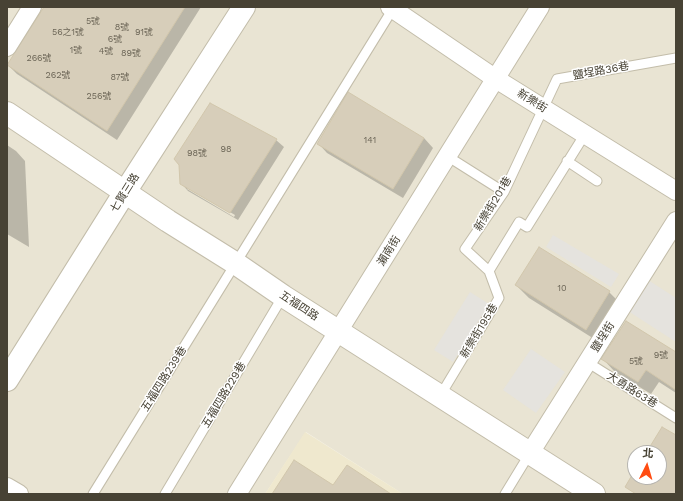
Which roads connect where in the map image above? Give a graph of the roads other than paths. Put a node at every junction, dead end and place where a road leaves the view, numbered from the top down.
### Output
1 (32, 7) edge
2 (244, 7) edge
3 (540, 7) edge
4 (392, 8) edge
5 (7, 47) edge
6 (676, 58) edge
7 (496, 79) junction
8 (543, 108) junction
9 (7, 113) edge
10 (585, 134) junction
11 (448, 156) junction
12 (567, 161) junction
13 (597, 181) dead end
14 (676, 191) edge
15 (125, 192) junction
16 (504, 192) junction
17 (676, 221) edge
18 (235, 263) junction
19 (488, 271) junction
20 (283, 296) junction
21 (338, 331) junction
22 (587, 362) junction
23 (7, 380) edge
24 (440, 396) junction
25 (676, 418) edge
26 (530, 453) junction
27 (7, 487) edge
28 (19, 494) edge
29 (94, 494) edge
30 (165, 494) edge
31 (237, 494) edge
32 (505, 494) edge
33 (594, 494) edge

1 - 5 street
2 - 15 street, 七賢三路
3 - 7 street, 瀨南街
4 - 7 street, 新樂街
4 - 18 lane, 五福四路239巷
6 - 8 lane, 鹽埕路36巷
7 - 8 street, 新樂街
7 - 11 street, 瀨南街
8 - 10 street, 新樂街
8 - 16 lane, 新樂街201巷
9 - 15 street, 五福四路
10 - 12 lane
10 - 14 street, 新樂街
11 - 16 lane
11 - 21 street, 瀨南街
12 - 13 lane
12 - 19 lane
15 - 18 street, 五福四路
15 - 23 street, 七賢三路
16 - 19 lane, 新樂街201巷
17 - 22 street, 鹽埕街
18 - 20 street, 五福四路
18 - 29 lane, 五福四路239巷
19 - 24 lane, 新樂街195巷
20 - 21 street, 五福四路
20 - 30 lane, 五福四路229巷
21 - 24 street, 五福四路
21 - 31 street, 瀨南街
22 - 25 lane, 大勇路63巷
22 - 26 street, 鹽埕街
24 - 26 street, 五福四路
26 - 32 lane
26 - 33 street, 五福四路
27 - 28 street

